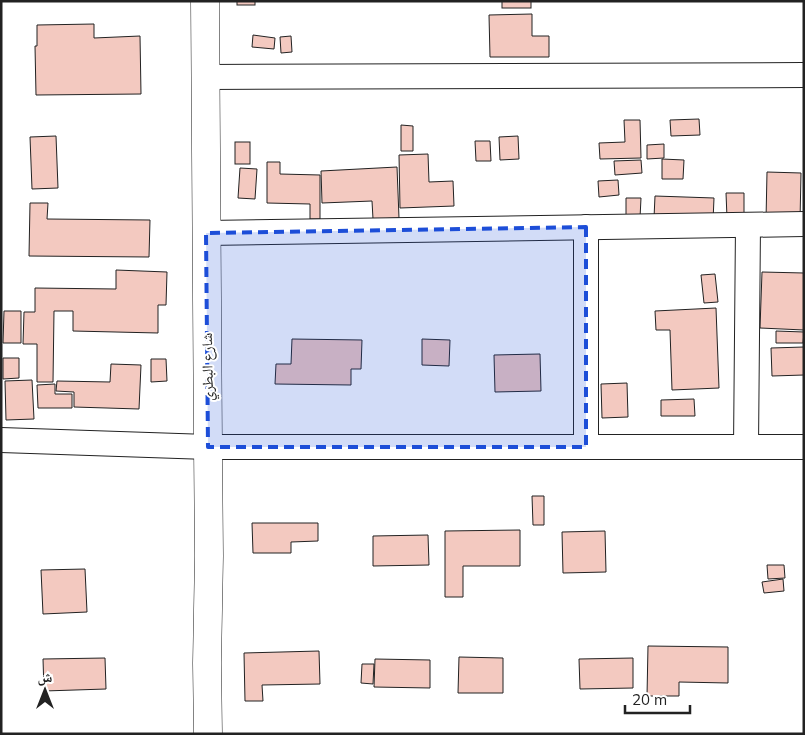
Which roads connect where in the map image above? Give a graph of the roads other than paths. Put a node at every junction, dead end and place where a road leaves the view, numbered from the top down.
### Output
1 (205, 1) edge
2 (804, 75) edge
3 (206, 77) junction
4 (748, 224) junction
5 (804, 224) edge
6 (586, 227) junction
7 (206, 234) junction
8 (1, 440) edge
9 (208, 447) junction
10 (586, 447) junction
11 (746, 447) junction
12 (804, 447) edge
13 (208, 734) edge

1 - 3 main road, شارع البطري
2 - 3 street
3 - 7 main road, شارع البطري
4 - 5 street
4 - 6 street
4 - 11 street
6 - 7 street
6 - 10 street
7 - 9 main road, شارع البطري
8 - 9 street
9 - 10 street
9 - 13 main road, شارع البطري
10 - 11 street
11 - 12 street

